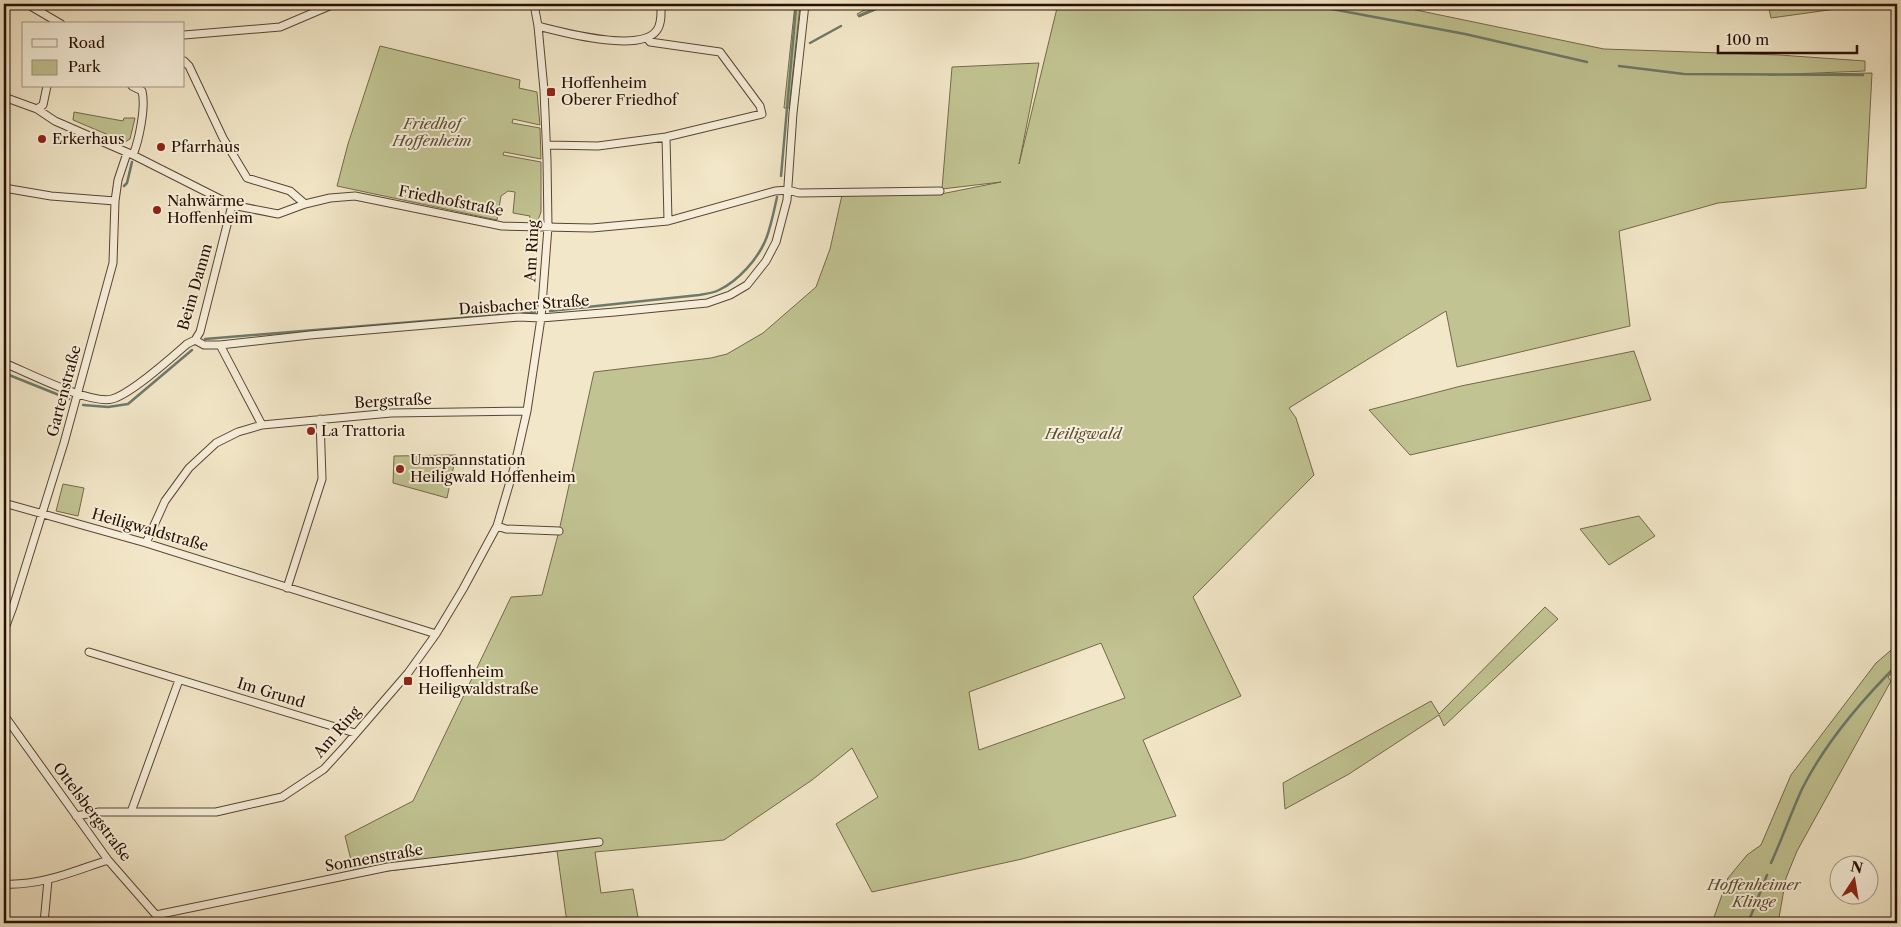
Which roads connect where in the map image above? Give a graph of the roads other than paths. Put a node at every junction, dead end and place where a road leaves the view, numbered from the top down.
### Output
1 (28, 4) edge
2 (334, 4) edge
3 (534, 4) edge
4 (660, 4) edge
5 (805, 4) edge
6 (58, 22) edge
7 (538, 26) junction
8 (185, 35) edge
9 (647, 38) junction
10 (185, 62) edge
11 (47, 88) edge
12 (136, 88) edge
13 (4, 97) edge
14 (37, 109) junction
15 (666, 137) junction
16 (547, 145) junction
17 (130, 154) junction
18 (4, 188) edge
19 (788, 190) junction
20 (940, 191) dead end
21 (115, 201) junction
22 (305, 204) junction
23 (232, 205) junction
24 (668, 221) junction
25 (548, 227) junction
26 (541, 318) junction
27 (195, 340) junction
28 (220, 345) junction
29 (4, 362) edge
30 (78, 394) junction
31 (527, 411) junction
32 (320, 419) junction
33 (262, 425) junction
34 (4, 503) edge
35 (42, 513) junction
36 (497, 526) junction
37 (558, 531) dead end
38 (146, 543) junction
39 (287, 588) junction
40 (4, 631) edge
41 (436, 634) junction
42 (90, 652) dead end
43 (179, 680) junction
44 (4, 715) edge
45 (355, 733) junction
46 (131, 812) junction
47 (76, 816) junction
48 (599, 842) dead end
49 (108, 860) junction
50 (48, 880) junction
51 (4, 884) edge
52 (156, 915) junction
53 (44, 923) edge
54 (160, 923) edge

1 - 6 street
2 - 8 street
3 - 7 street, Am Ring
4 - 9 street
5 - 19 street, Daisbacher Straße
7 - 9 street
7 - 16 street, Am Ring
9 - 15 street
10 - 22 street
11 - 14 street
12 - 17 street, Gartenstraße
13 - 14 street, Friedhofstraße
14 - 17 street, Friedhofstraße
15 - 16 street
15 - 24 street
16 - 25 street, Am Ring
17 - 21 street, Gartenstraße
17 - 23 street, Friedhofstraße
18 - 21 street
19 - 20 street
19 - 24 street, Friedhofstraße
19 - 26 street, Daisbacher Straße
21 - 30 street, Gartenstraße
22 - 23 street, Friedhofstraße
22 - 25 street, Friedhofstraße
23 - 27 street, Beim Damm
24 - 25 street, Friedhofstraße
25 - 26 street, Am Ring
26 - 28 street, Daisbacher Straße
26 - 31 street, Am Ring
27 - 28 street, Daisbacher Straße
27 - 30 street, Beim Damm
28 - 33 street
29 - 30 street, Beim Damm
30 - 35 street, Gartenstraße
31 - 32 street, Bergstraße
31 - 36 street, Am Ring
32 - 33 street, Bergstraße
32 - 39 street
33 - 38 street, Bergstraße
34 - 35 street, Heiligwaldstraße
35 - 38 street, Heiligwaldstraße
35 - 40 street, Gartenstraße
36 - 37 street
36 - 41 street, Am Ring
38 - 39 street, Heiligwaldstraße
39 - 41 street, Heiligwaldstraße
41 - 45 street, Am Ring
42 - 43 street, Im Grund
43 - 45 street, Im Grund
43 - 46 street
44 - 47 street, Ottelsbergstraße
45 - 46 street, Am Ring
46 - 47 street, Am Ring
47 - 49 street, Ottelsbergstraße
48 - 52 street, Sonnenstraße
49 - 50 street
49 - 52 street, Ottelsbergstraße
50 - 51 street
50 - 53 street
52 - 54 street, Ottelsbergstraße

